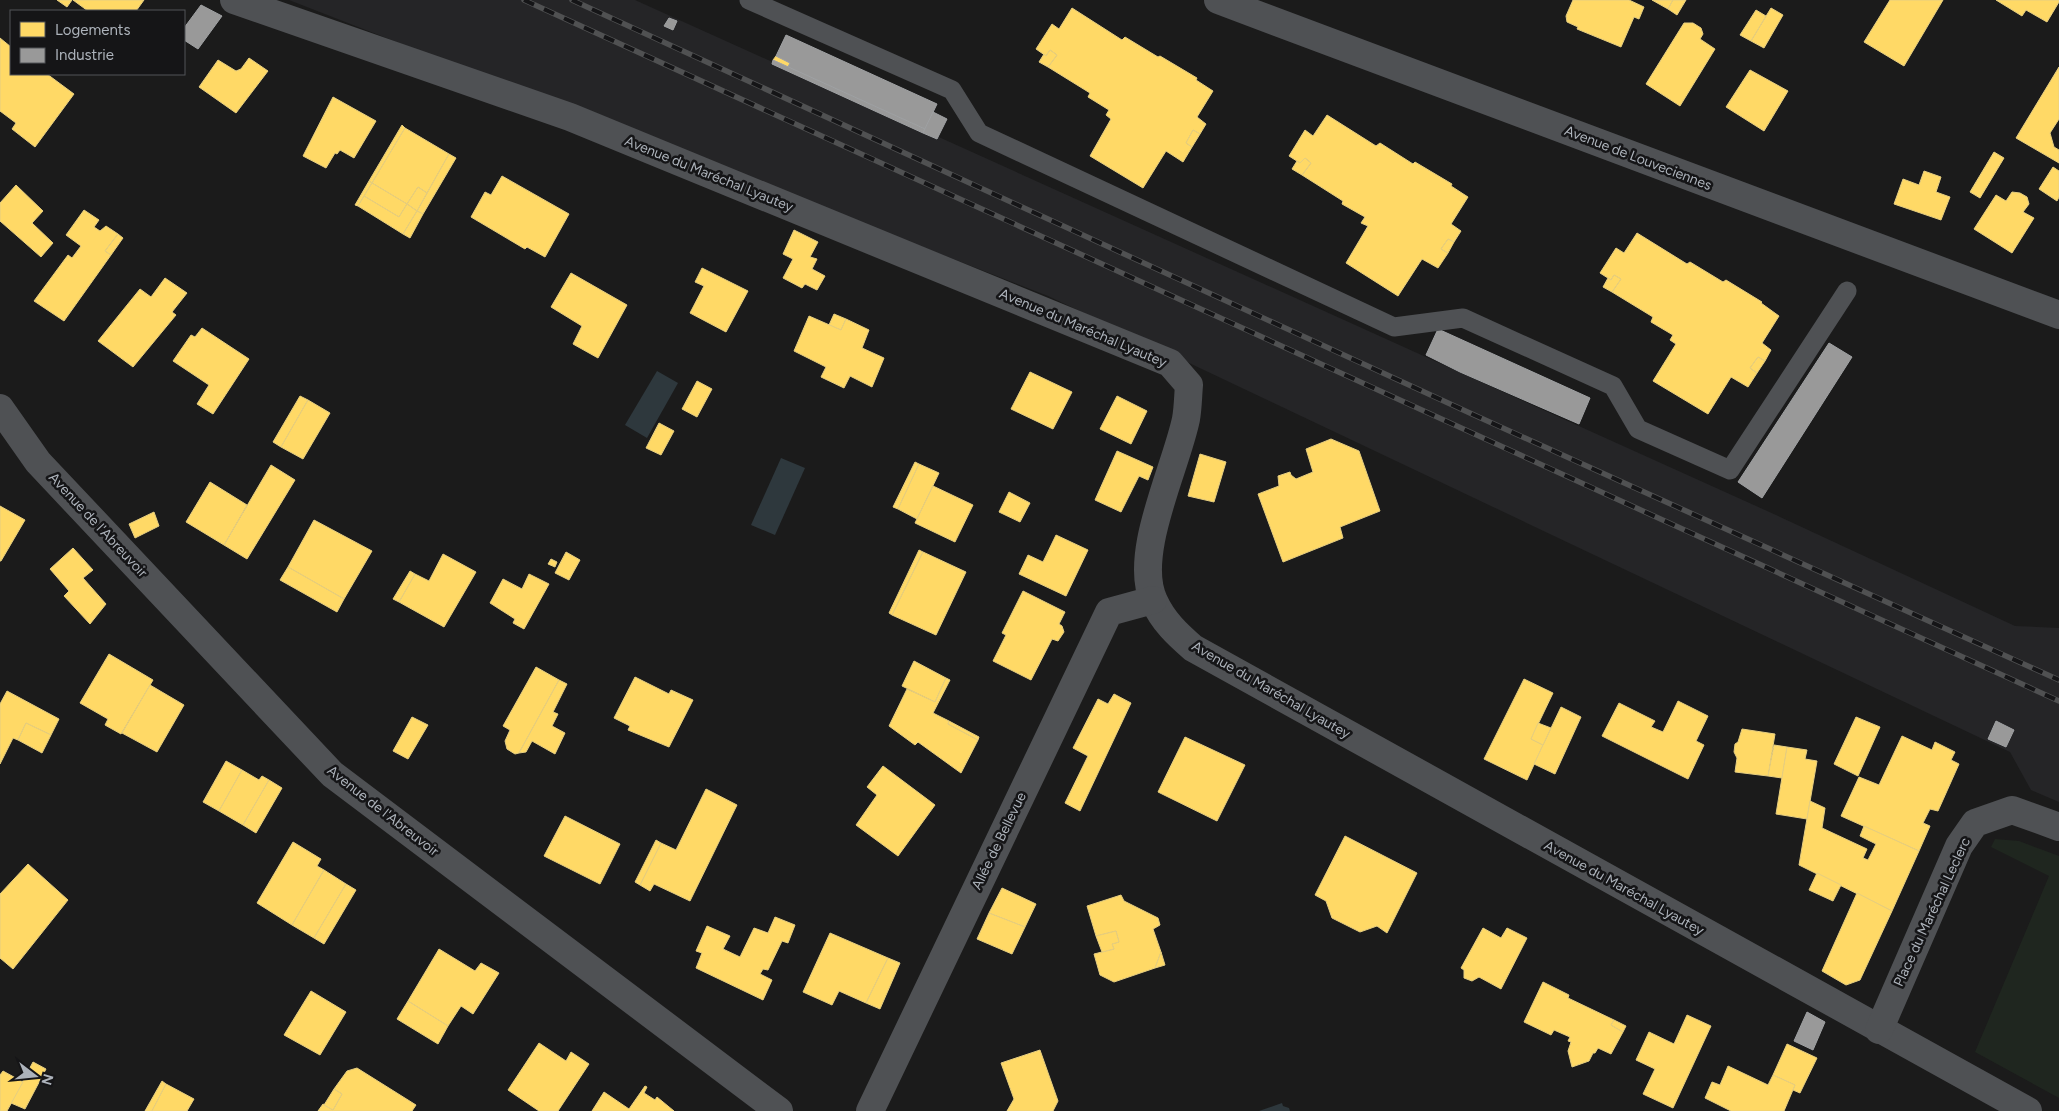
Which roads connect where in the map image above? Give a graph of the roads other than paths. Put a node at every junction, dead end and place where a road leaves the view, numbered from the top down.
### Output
1 (234, 0) edge
2 (749, 0) edge
3 (1218, 0) edge
4 (1847, 291) dead end
5 (2059, 315) edge
6 (0, 408) edge
7 (1153, 600) junction
8 (2059, 826) edge
9 (1879, 1030) junction
10 (779, 1111) edge
11 (870, 1111) edge
12 (2028, 1111) edge

1 - 7 street, Avenue du Maréchal Lyautey
2 - 4 lane
3 - 5 street, Avenue de Louveciennes
6 - 10 street, Avenue de l'Abreuvoir
7 - 9 street, Avenue du Maréchal Lyautey
7 - 11 street, Allée de Bellevue
8 - 9 street, Place du Maréchal Leclerc
9 - 12 street, Avenue du Maréchal Lyautey

